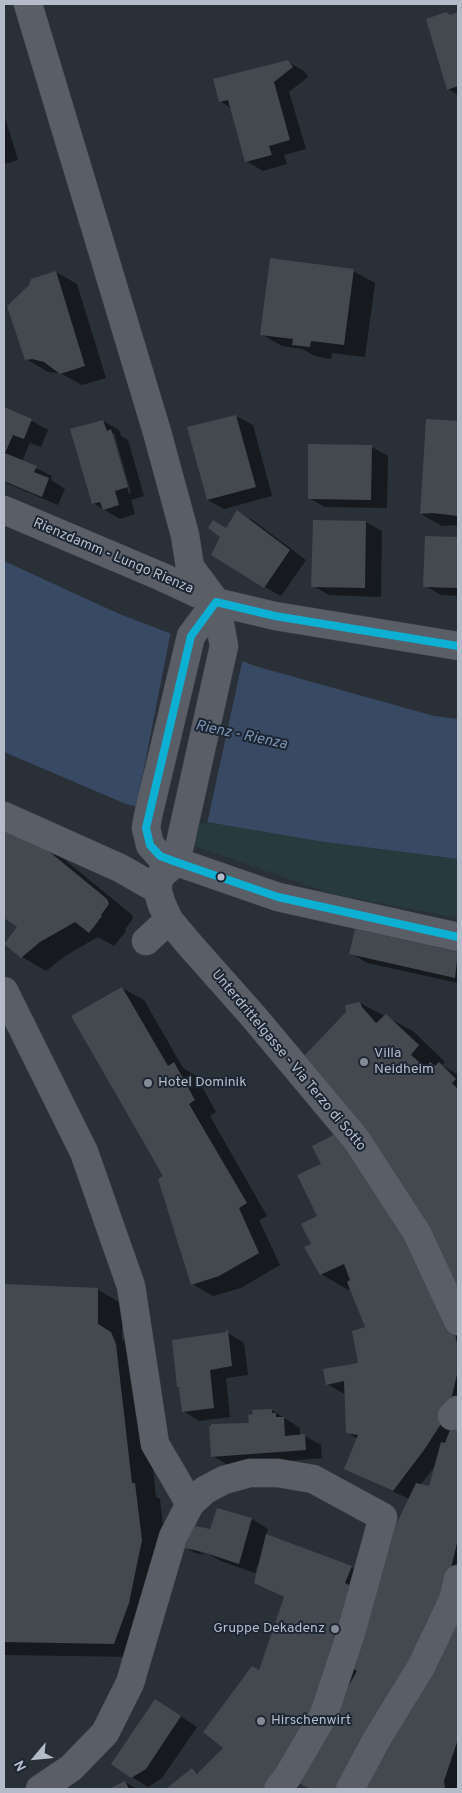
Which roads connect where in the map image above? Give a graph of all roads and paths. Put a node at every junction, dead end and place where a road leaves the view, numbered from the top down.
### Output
1 (28, 4) edge
2 (4, 510) edge
3 (216, 602) junction
4 (458, 646) edge
5 (4, 816) edge
6 (176, 862) junction
7 (157, 889) junction
8 (169, 920) junction
9 (458, 938) edge
10 (146, 941) dead end
11 (4, 991) edge
12 (458, 1321) edge
13 (190, 1504) junction
14 (458, 1579) edge
15 (40, 1789) edge
16 (278, 1789) edge
17 (350, 1789) edge

1 - 3 street
2 - 3 street, Rienzdamm - Lungo Rienza
3 - 4 street, Rienzdamm - Lungo Rienza
3 - 6 street
3 - 6 street
5 - 7 street
6 - 7 street
6 - 9 street
7 - 8 street, Unterdrittelgasse - Via Terzo di Sotto
8 - 10 street
8 - 12 street, Unterdrittelgasse - Via Terzo di Sotto
11 - 13 street
13 - 15 street
13 - 16 street
14 - 17 street

